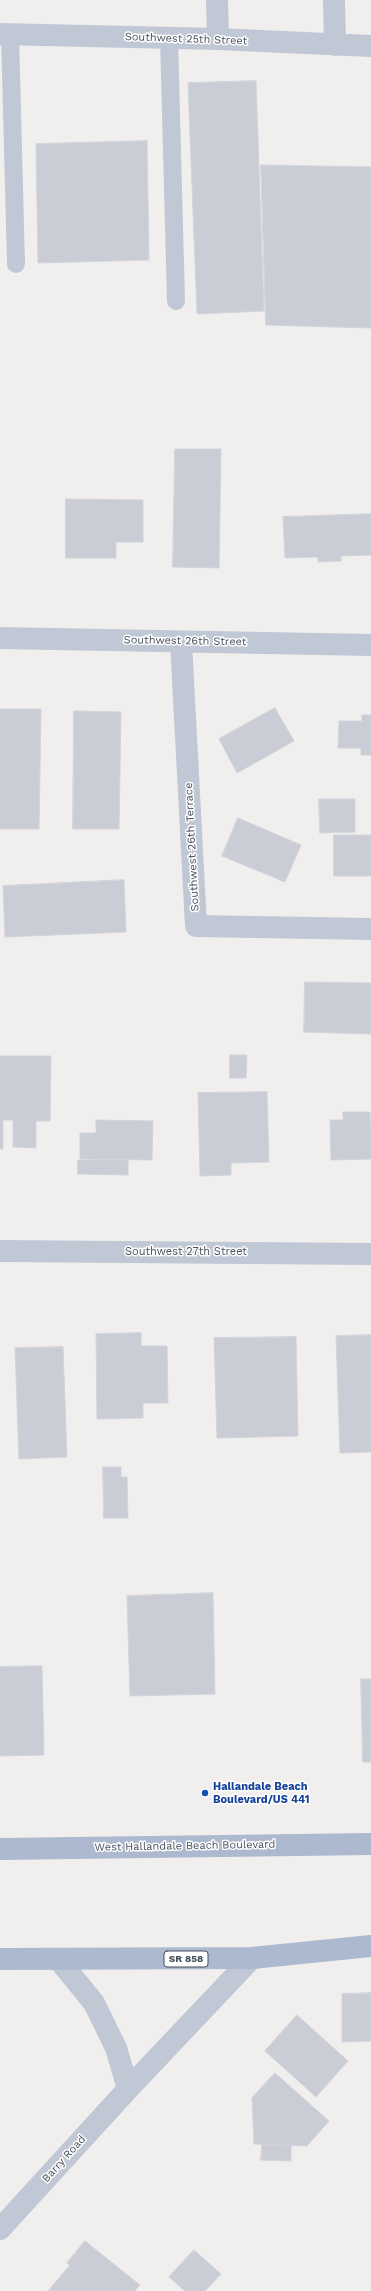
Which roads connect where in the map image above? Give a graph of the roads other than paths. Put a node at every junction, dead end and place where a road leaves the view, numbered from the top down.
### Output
1 (217, 0) edge
2 (334, 0) edge
3 (5, 34) edge
4 (169, 38) junction
5 (218, 39) junction
6 (335, 45) junction
7 (371, 46) edge
8 (16, 264) dead end
9 (176, 301) dead end
10 (0, 638) edge
11 (180, 642) junction
12 (371, 645) edge
13 (371, 929) edge
14 (0, 1251) edge
15 (371, 1254) edge
16 (371, 1844) edge
17 (0, 1849) edge
18 (371, 1946) edge
19 (252, 1958) junction
20 (0, 1959) edge
21 (59, 1960) junction
22 (128, 2089) junction
23 (0, 2230) edge

1 - 5 street
2 - 6 street
3 - 4 street, Southwest 25th Street
3 - 8 lane
4 - 5 street, Southwest 25th Street
4 - 9 lane
5 - 6 street, Southwest 25th Street
6 - 7 street, Southwest 25th Street
10 - 11 street, Southwest 26th Street
11 - 12 street, Southwest 26th Street
11 - 13 street, Southwest 26th Terrace
14 - 15 street, Southwest 27th Street
16 - 17 main road, West Hallandale Beach Boulevard
18 - 19 main road, SR 858
19 - 21 main road, SR 858
19 - 22 street, Barry Road
20 - 21 main road, SR 858
21 - 22 street
22 - 23 street, Barry Road

